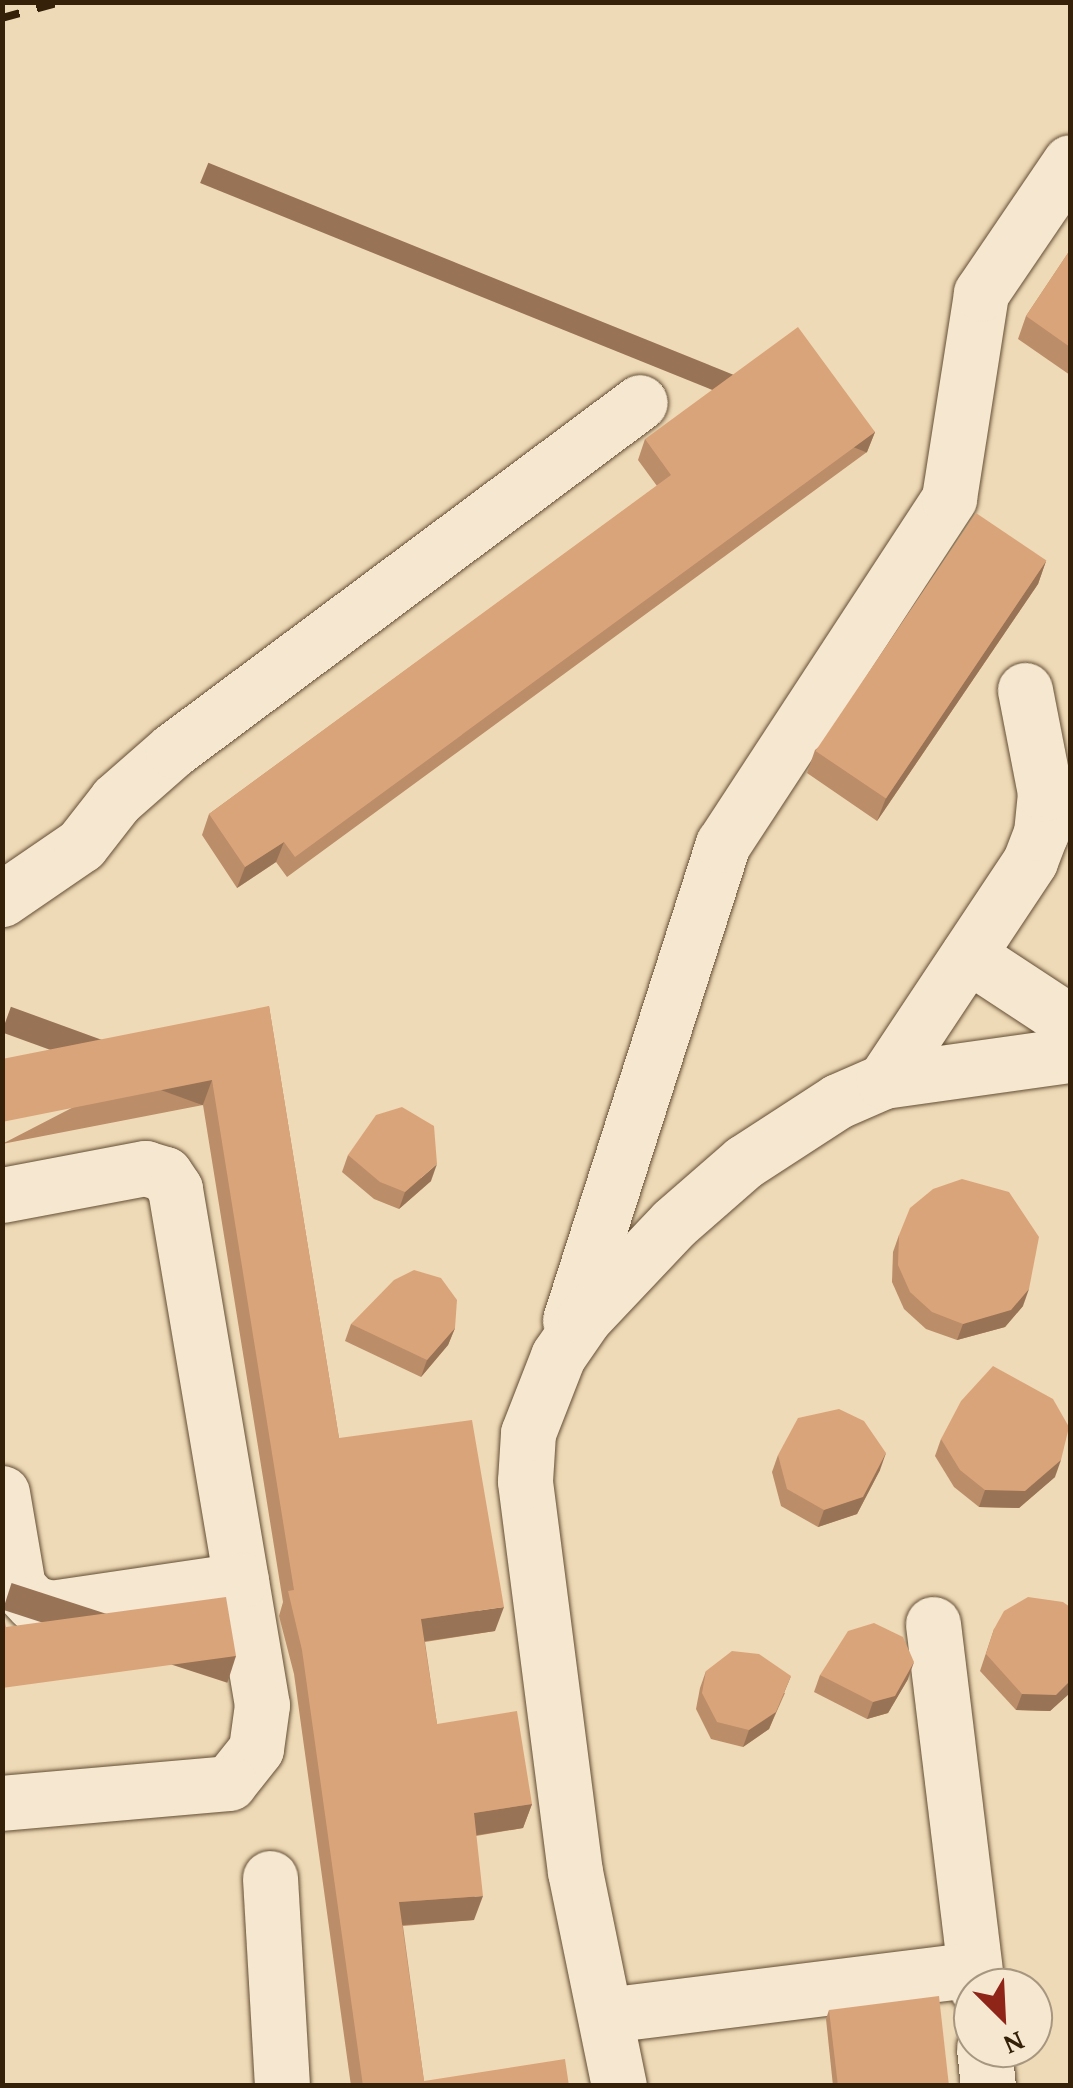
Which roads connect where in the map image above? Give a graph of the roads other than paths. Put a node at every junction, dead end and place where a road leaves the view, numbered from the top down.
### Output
1 (1070, 162) edge
2 (640, 402) dead end
3 (1025, 690) dead end
4 (2, 899) edge
5 (968, 955) junction
6 (1070, 1022) edge
7 (1070, 1055) edge
8 (884, 1081) junction
9 (2, 1196) edge
10 (558, 1356) junction
11 (2, 1493) edge
12 (241, 1580) junction
13 (932, 1624) dead end
14 (2, 1803) edge
15 (270, 1878) dead end
16 (974, 1968) edge
17 (953, 1980) edge
18 (607, 2015) junction
19 (282, 2086) edge
20 (619, 2086) edge

1 - 10 lane
2 - 4 lane
3 - 5 lane
5 - 6 lane
5 - 8 lane
7 - 8 lane
8 - 10 lane
9 - 12 lane
10 - 18 lane
11 - 12 lane
12 - 14 lane
13 - 16 lane
15 - 19 lane
17 - 18 lane
18 - 20 lane

